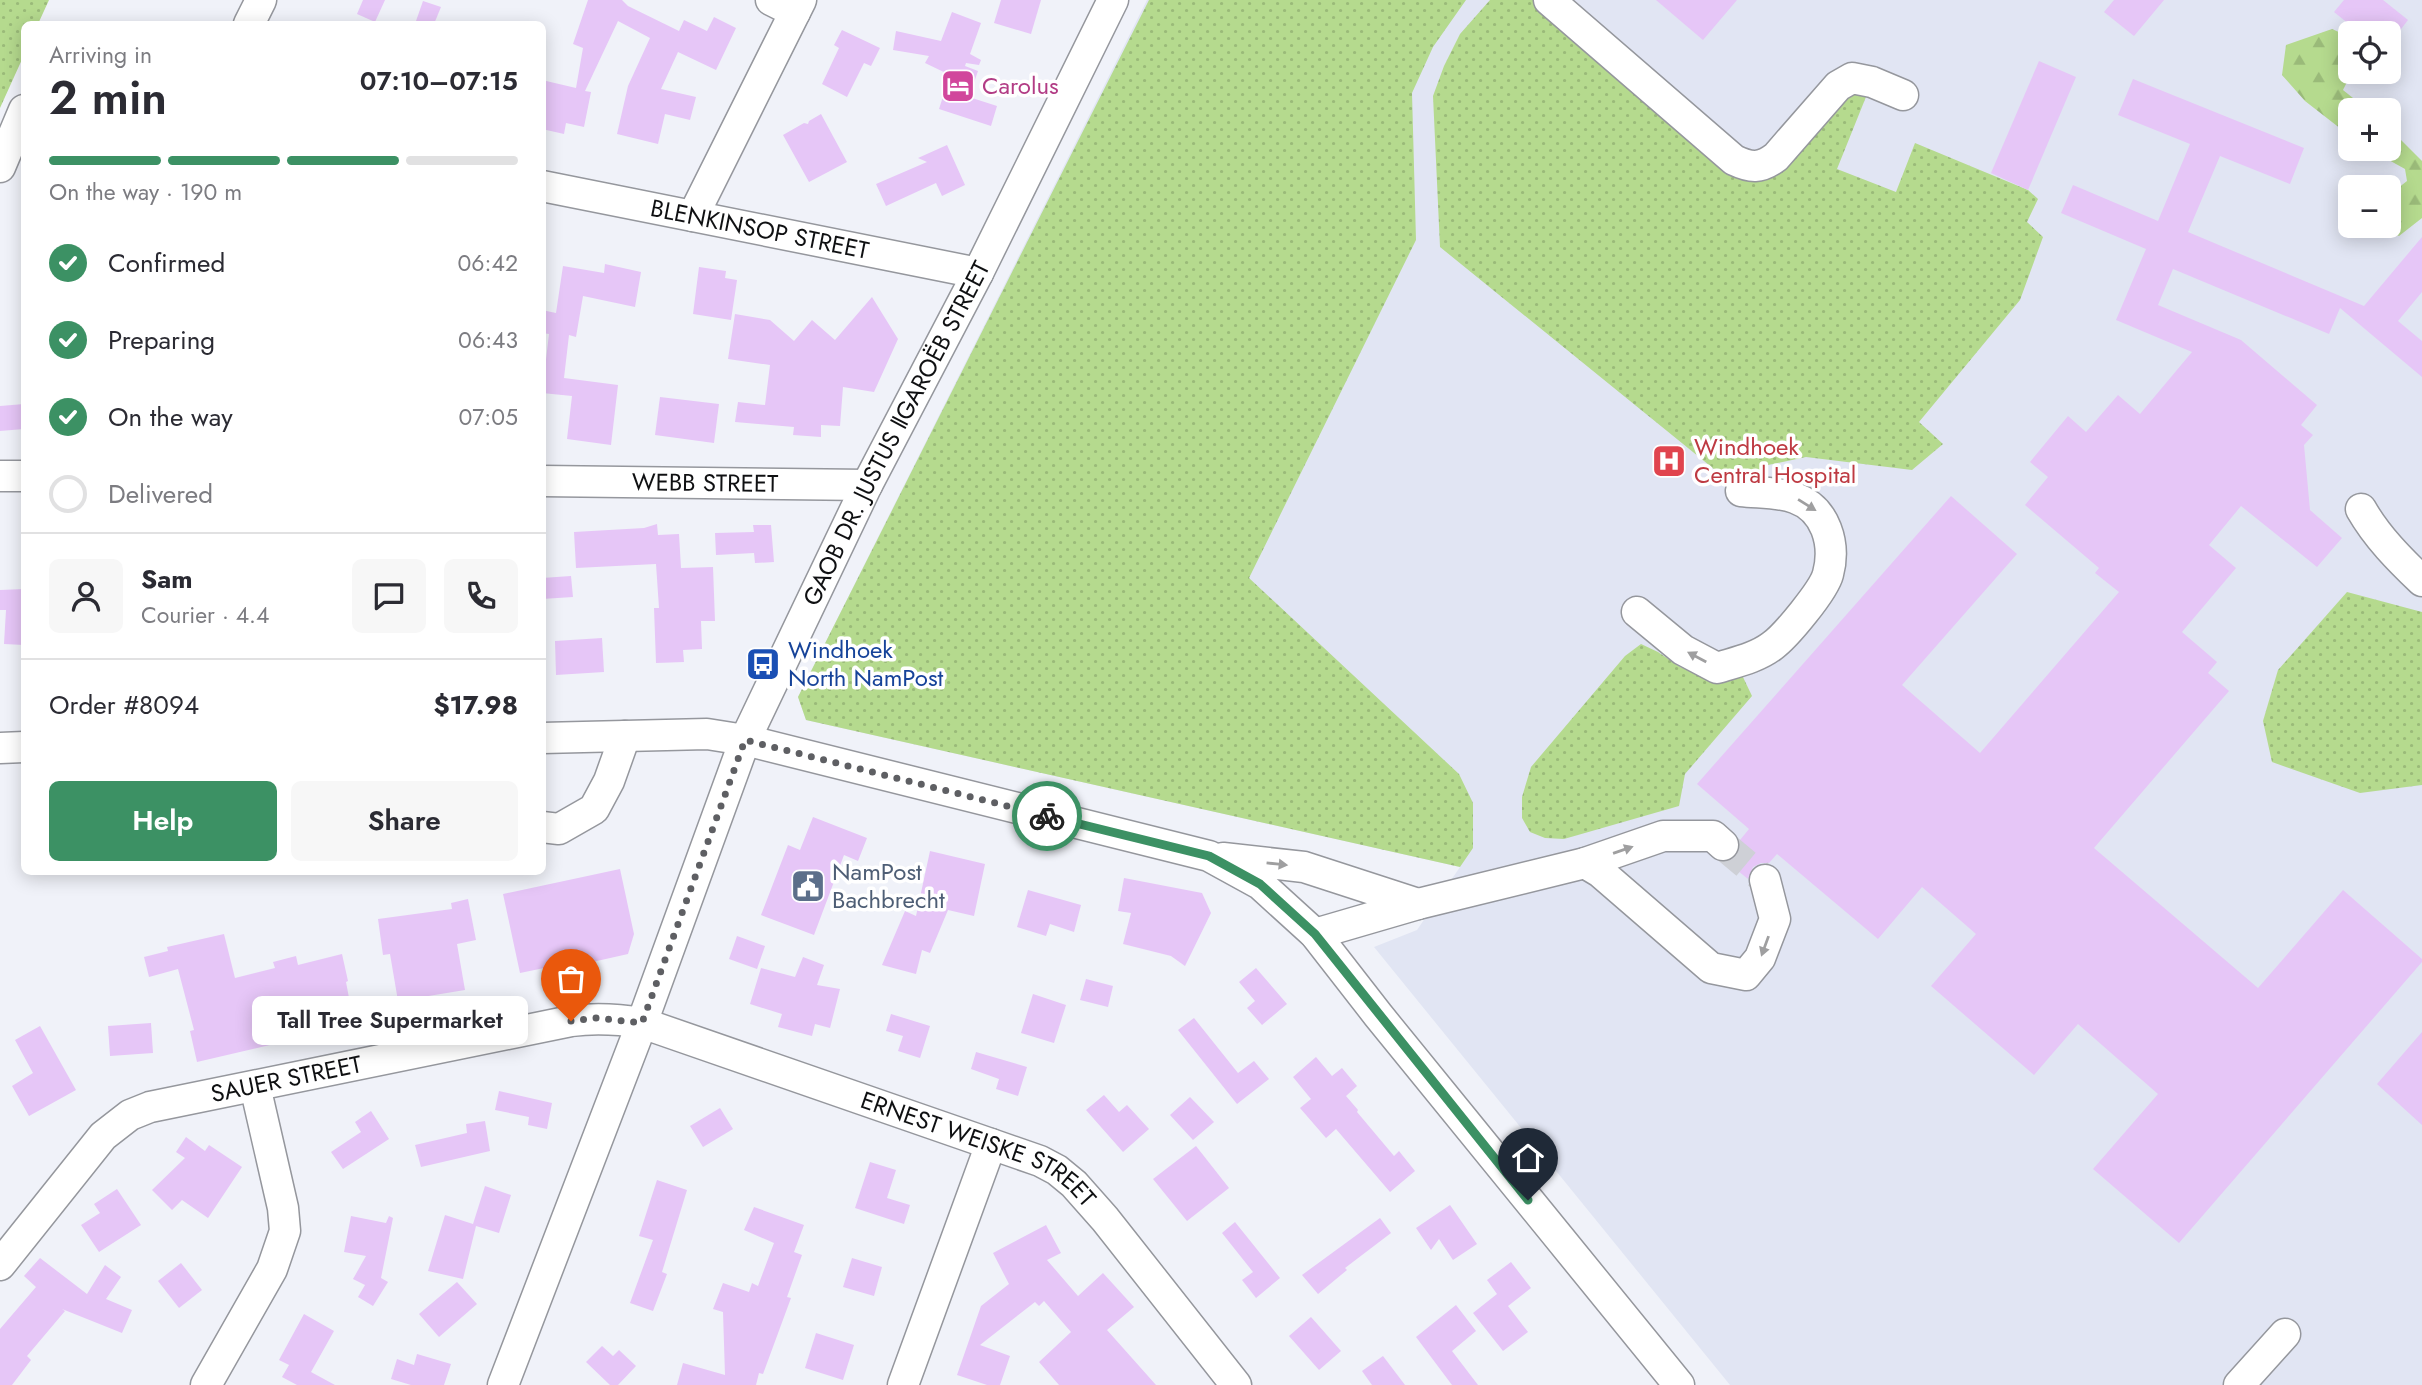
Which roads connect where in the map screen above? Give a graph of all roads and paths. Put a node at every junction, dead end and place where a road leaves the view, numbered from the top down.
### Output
1 (261, 0) edge
2 (1113, 0) edge
3 (1549, 0) edge
4 (789, 4) edge
5 (250, 21) edge
6 (1903, 95) dead end
7 (21, 117) edge
8 (0, 165) edge
9 (546, 187) edge
10 (693, 216) junction
11 (978, 273) junction
12 (0, 476) edge
13 (21, 476) edge
14 (546, 481) edge
15 (867, 485) junction
16 (1741, 491) dead end
17 (2361, 509) dead end
18 (2422, 581) edge
19 (1637, 612) dead end
20 (625, 736) junction
21 (546, 738) edge
22 (745, 740) junction
23 (21, 747) edge
24 (0, 748) edge
25 (546, 827) edge
26 (1723, 845) tunnel mouth
27 (1209, 856) junction
28 (1585, 863) junction
29 (1765, 880) tunnel mouth
30 (1418, 904) junction
31 (1315, 934) junction
32 (642, 1023) junction
33 (255, 1086) junction
34 (991, 1144) junction
35 (0, 1265) edge
36 (2285, 1334) dead end
37 (206, 1385) edge
38 (503, 1385) edge
39 (903, 1385) edge
40 (1236, 1385) edge
41 (1679, 1385) edge
42 (2239, 1385) edge

1 - 5 street
2 - 11 street, GAOB DR. JUSTUS ǁGAROËB STREET
3 - 6 street
4 - 10 street
7 - 8 street
9 - 10 street, BLENKINSOP STREET
10 - 11 street, BLENKINSOP STREET
11 - 15 street, GAOB DR. JUSTUS ǁGAROËB STREET
12 - 13 street
14 - 15 street, WEBB STREET
15 - 22 street, GAOB DR. JUSTUS ǁGAROËB STREET
16 -> 19 street
17 - 18 street
20 - 21 street
20 - 22 street
20 - 25 street
22 - 27 street
22 - 32 street, GAOB DR. JUSTUS ǁGAROËB STREET
23 - 24 street
28 -> 26 street
27 -> 30 street
27 - 31 street
29 -> 28 street
28 - 30 street
30 - 31 street
31 - 41 street
32 - 33 street, SAUER STREET
32 - 34 street, ERNEST WEISKE STREET
32 - 38 street, GAOB DR. JUSTUS ǁGAROËB STREET
33 - 35 street, SAUER STREET
33 - 37 street
34 - 39 street
34 - 40 street, ERNEST WEISKE STREET
36 - 42 street

